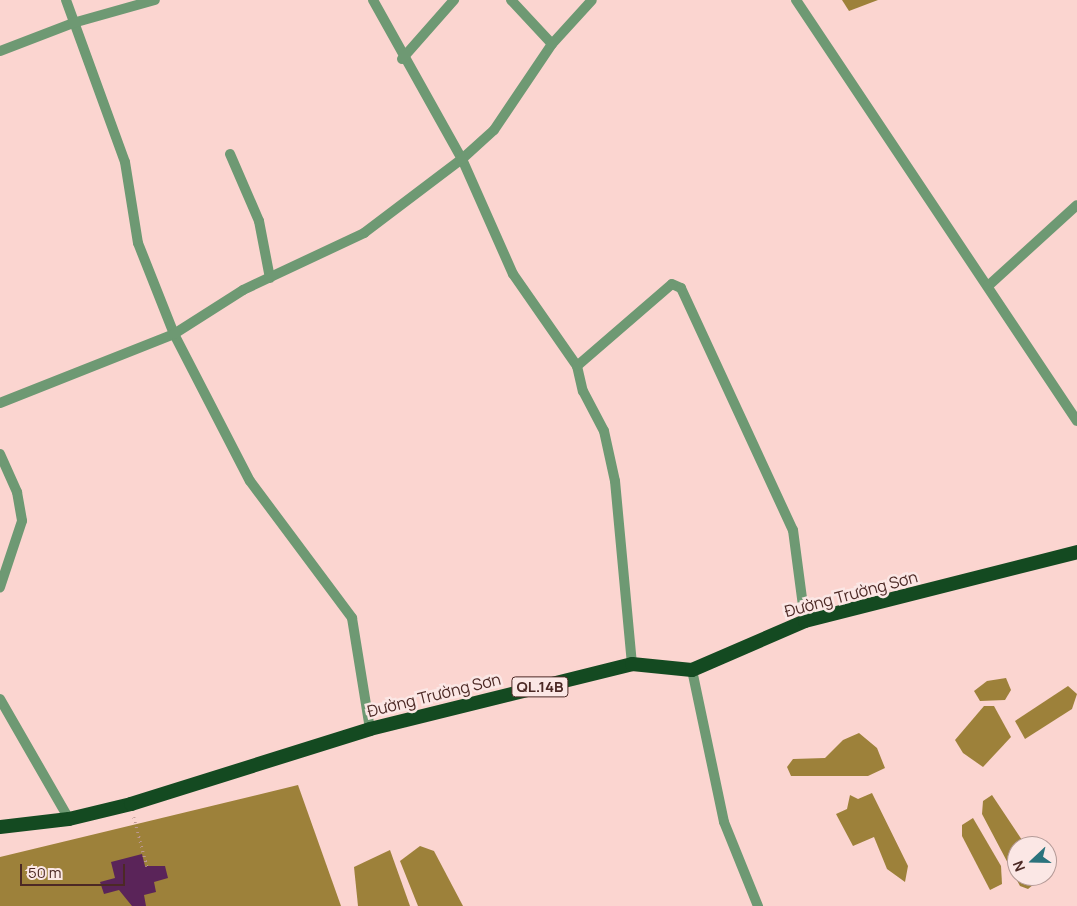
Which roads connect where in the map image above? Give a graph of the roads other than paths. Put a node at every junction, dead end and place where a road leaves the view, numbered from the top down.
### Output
1 (66, 0) edge
2 (155, 0) edge
3 (373, 0) edge
4 (454, 0) edge
5 (511, 0) edge
6 (592, 0) edge
7 (796, 0) edge
8 (73, 23) junction
9 (552, 44) junction
10 (0, 51) edge
11 (402, 59) junction
12 (230, 154) dead end
13 (462, 159) junction
14 (1077, 205) edge
15 (270, 278) junction
16 (988, 286) junction
17 (174, 334) junction
18 (577, 366) junction
19 (0, 403) edge
20 (1077, 421) edge
21 (0, 454) edge
22 (1077, 552) edge
23 (0, 587) edge
24 (805, 621) junction
25 (632, 664) junction
26 (692, 670) junction
27 (0, 700) edge
28 (370, 729) junction
29 (69, 819) junction
30 (0, 827) edge
31 (758, 906) edge

1 - 8 street
2 - 8 street
3 - 11 street
4 - 11 street
5 - 9 street
6 - 9 street
7 - 16 street
8 - 10 street
8 - 17 street
9 - 13 street
11 - 13 street
12 - 15 street
13 - 15 street
13 - 18 street
14 - 16 street
15 - 17 street
16 - 20 street
17 - 19 street
17 - 28 street
18 - 24 street
18 - 25 street
21 - 23 street
22 - 24 highway, Đường Trường Sơn / QL.14B
24 - 26 highway, Đường Trường Sơn / QL.14B
25 - 26 highway, Đường Trường Sơn / QL.14B
25 - 28 highway, Đường Trường Sơn / QL.14B
26 - 31 street
27 - 29 street
28 - 29 highway, Đường Trường Sơn / QL.14B
29 - 30 highway, Đường Trường Sơn / QL.14B

